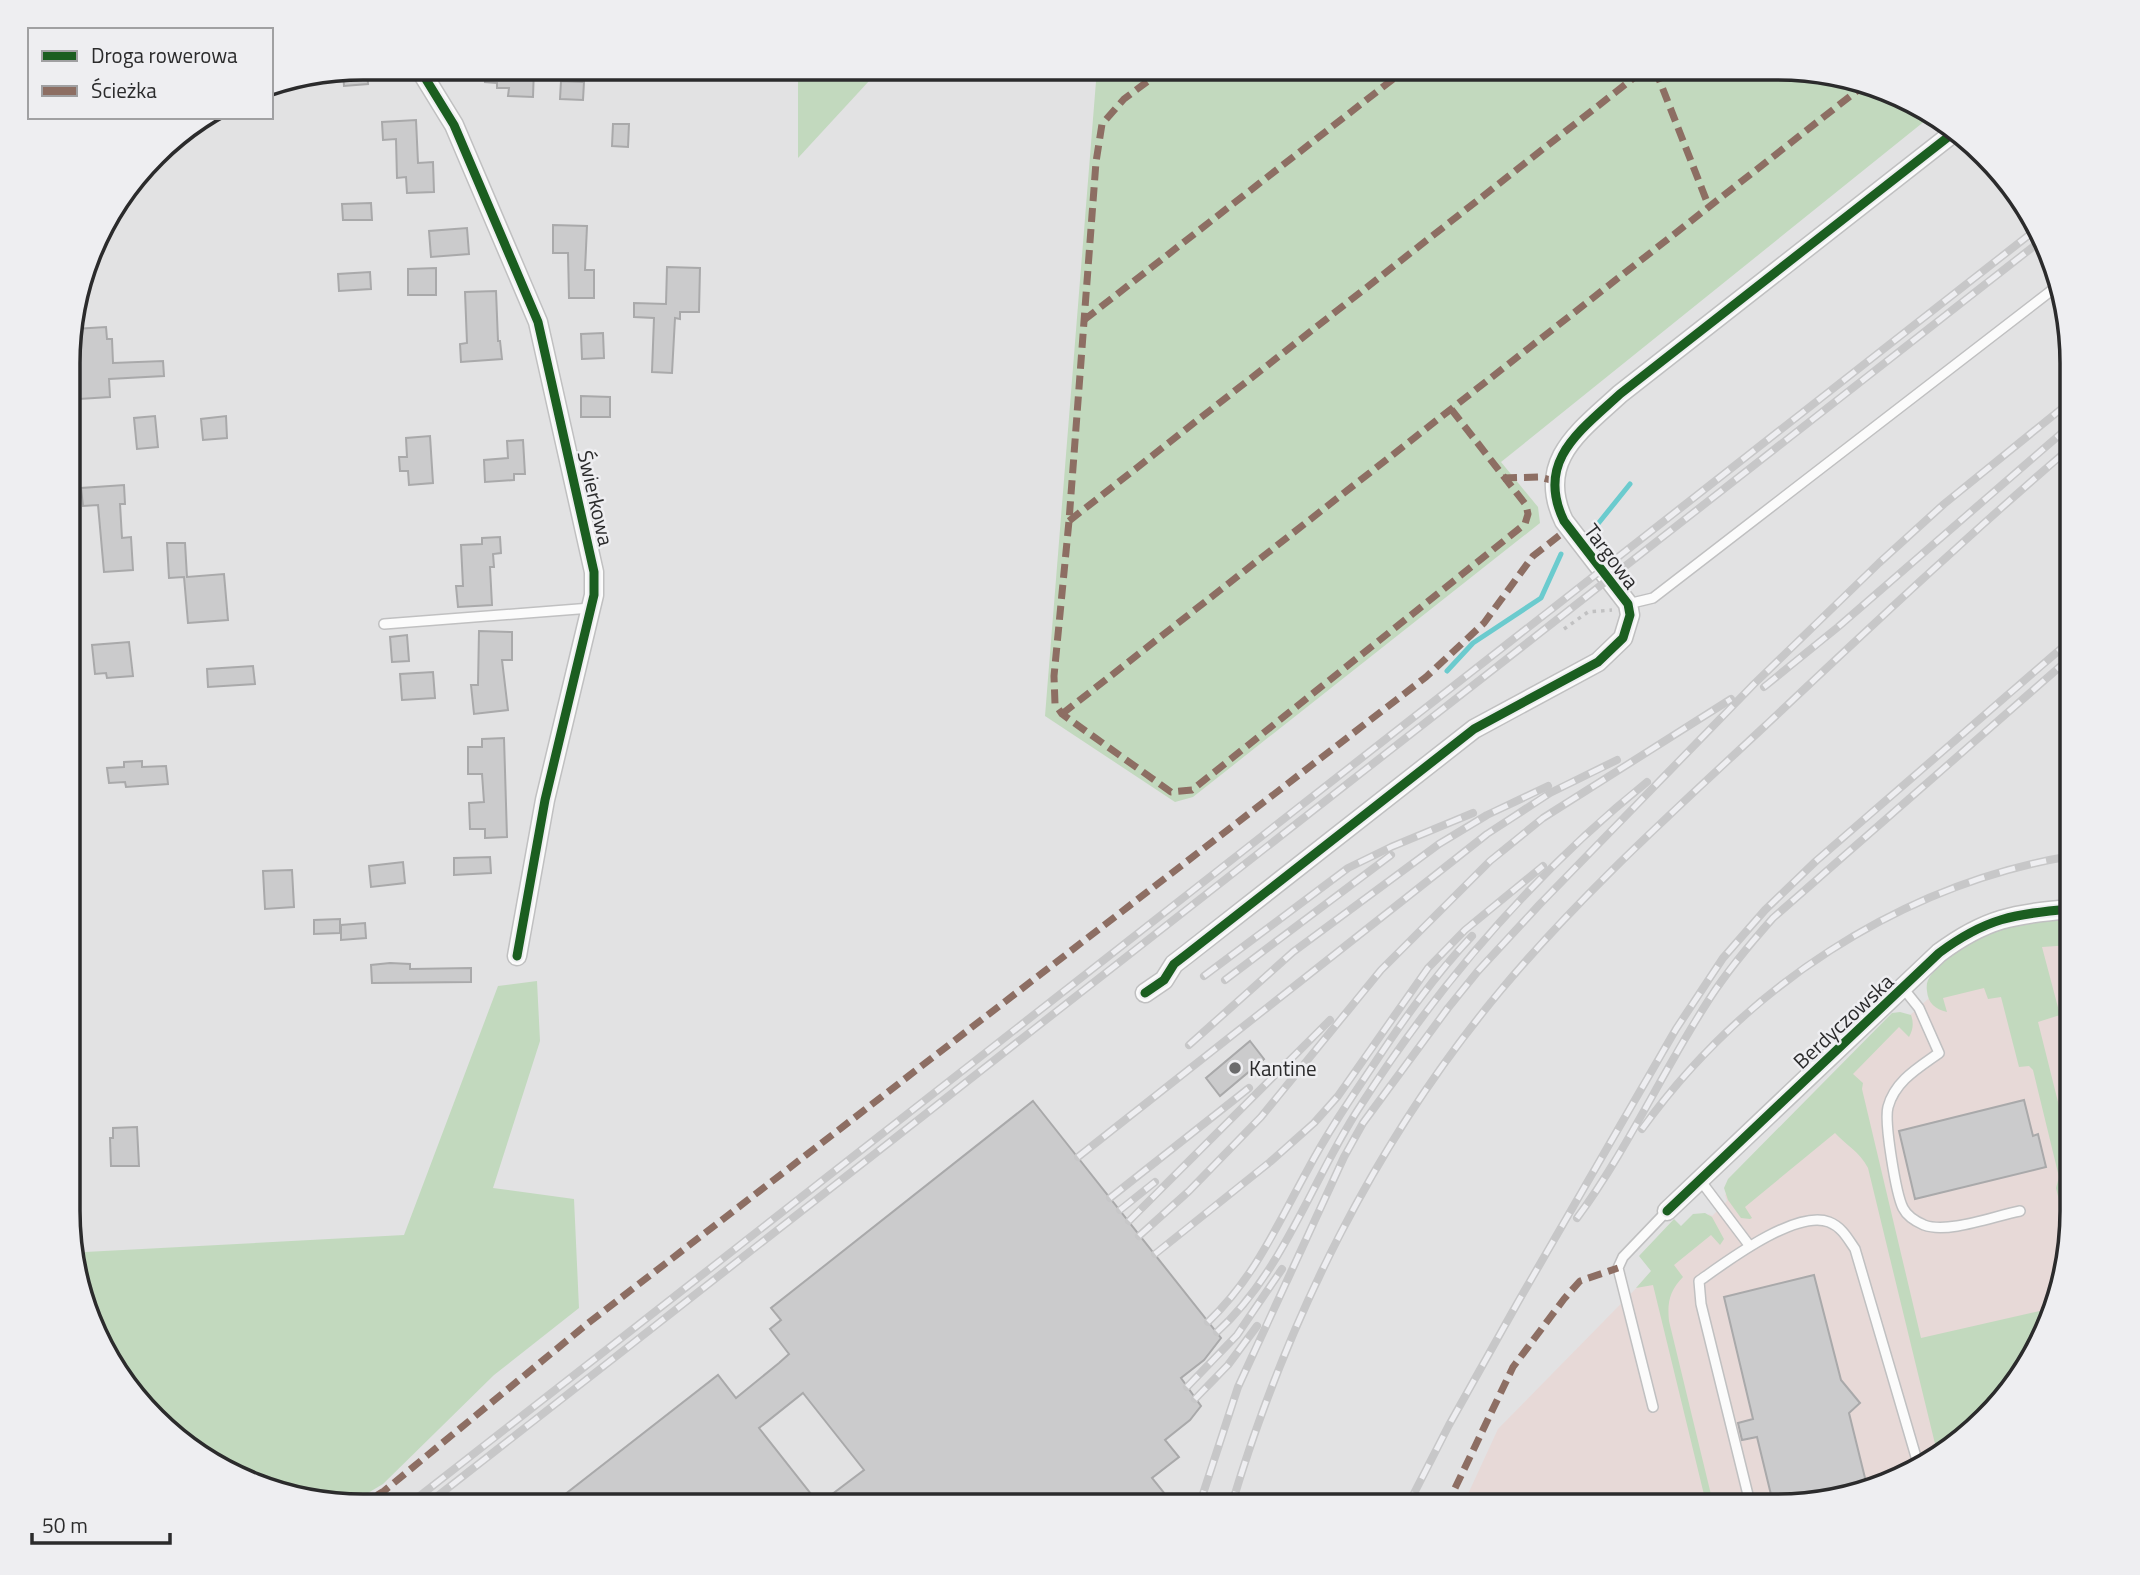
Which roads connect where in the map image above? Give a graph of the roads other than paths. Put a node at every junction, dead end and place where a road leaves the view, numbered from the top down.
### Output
1 (426, 80) edge
2 (1947, 138) edge
3 (2050, 291) edge
4 (1628, 604) junction
5 (591, 608) junction
6 (384, 624) dead end
7 (2060, 910) edge
8 (517, 956) dead end
9 (1903, 988) junction
10 (1145, 993) dead end
11 (1700, 1180) junction
12 (1667, 1211) joint
13 (2020, 1211) dead end
14 (1749, 1245) junction
15 (1653, 1407) dead end
16 (1916, 1458) edge
17 (1748, 1494) edge

1 - 5 street, Świerkowa
2 - 4 street, Targowa
3 - 4 lane
4 - 10 street, Targowa
5 - 6 lane
5 - 8 street, Świerkowa
7 - 9 street, Berdyczowska
9 - 11 street, Berdyczowska
9 - 13 lane
11 - 12 street, Berdyczowska
11 - 14 lane
12 - 15 lane
14 - 16 lane
14 - 17 lane

